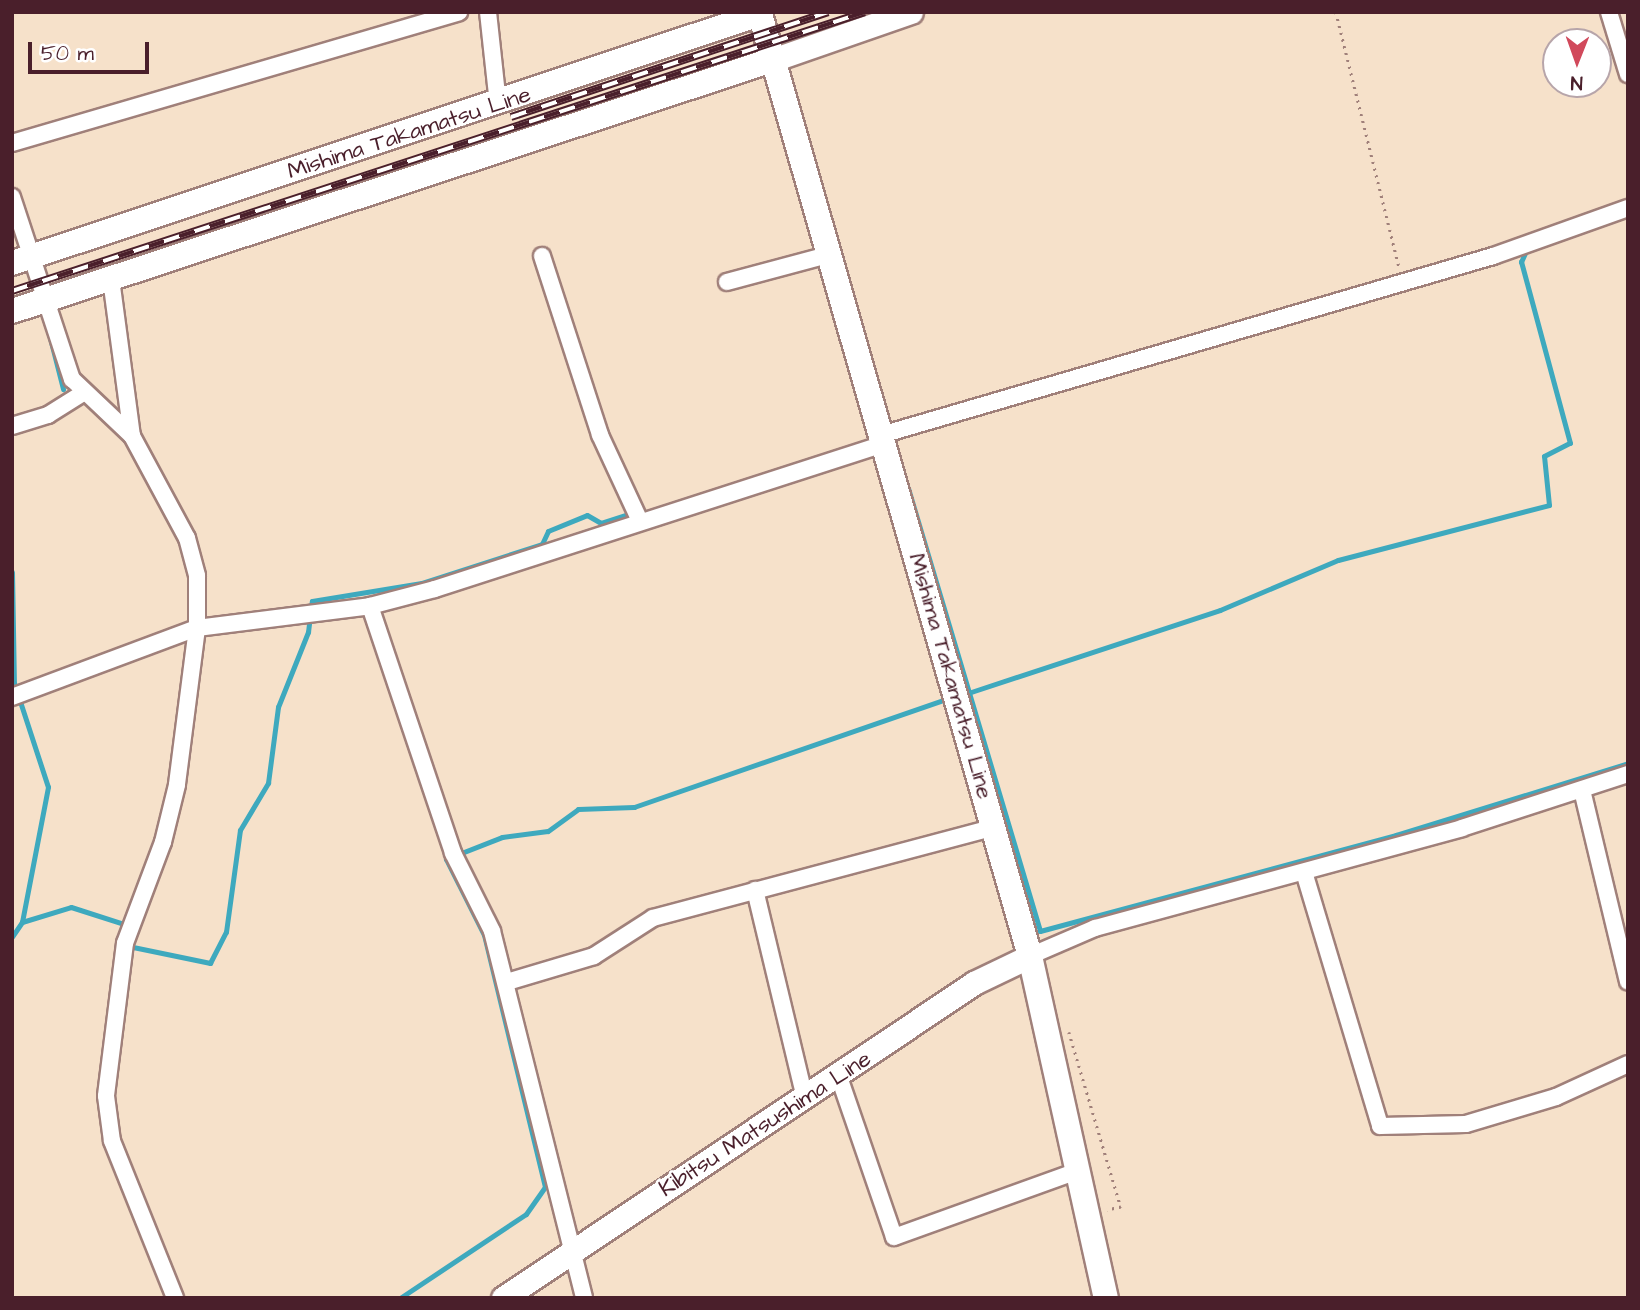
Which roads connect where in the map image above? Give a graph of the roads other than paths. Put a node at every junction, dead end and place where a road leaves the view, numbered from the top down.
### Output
1 (459, 12) edge
2 (488, 12) edge
3 (911, 12) edge
4 (1609, 12) edge
5 (762, 13) edge
6 (409, 18) edge
7 (772, 60) junction
8 (1628, 74) edge
9 (498, 104) junction
10 (12, 143) edge
11 (12, 197) edge
12 (1628, 208) edge
13 (828, 255) junction
14 (36, 256) junction
15 (542, 256) dead end
16 (12, 263) edge
17 (110, 279) junction
18 (727, 282) dead end
19 (49, 299) junction
20 (12, 311) edge
21 (81, 394) junction
22 (12, 426) edge
23 (132, 436) junction
24 (888, 436) junction
25 (638, 515) junction
26 (370, 606) junction
27 (197, 628) junction
28 (16, 695) edge
29 (1628, 774) edge
30 (1582, 790) junction
31 (994, 827) junction
32 (1304, 872) junction
33 (755, 890) junction
34 (1030, 956) junction
35 (507, 982) junction
36 (1628, 982) edge
37 (1628, 1064) edge
38 (839, 1077) junction
39 (805, 1099) junction
40 (1077, 1171) junction
41 (571, 1252) junction
42 (175, 1298) edge
43 (503, 1298) edge
44 (584, 1298) edge
45 (1106, 1298) edge

1 - 6 street
2 - 9 street
3 - 7 main road
4 - 8 street
5 - 7 main road, Mishima Takamatsu Line
5 - 9 main road, Mishima Takamatsu Line
6 - 10 street
7 - 13 main road, Mishima Takamatsu Line
7 - 17 main road, Mishima Takamatsu Line
9 - 14 main road, Mishima Takamatsu Line
11 - 14 street
12 - 24 street
13 - 18 street
13 - 24 main road, Mishima Takamatsu Line
14 - 16 main road, Mishima Takamatsu Line
14 - 19 street
15 - 25 street
17 - 19 main road, Mishima Takamatsu Line
17 - 23 street
19 - 20 main road, Mishima Takamatsu Line
19 - 21 street
21 - 22 street
21 - 23 street
23 - 27 street
24 - 25 street
24 - 31 main road, Mishima Takamatsu Line
25 - 26 street
26 - 27 street
26 - 35 street
27 - 28 street
27 - 42 street
29 - 30 street
30 - 32 street
30 - 36 street
31 - 33 street
31 - 34 main road, Mishima Takamatsu Line
32 - 34 street
32 - 37 street
33 - 35 street
33 - 39 street
34 - 38 main road, Kibitsu Matsushima Line
34 - 40 main road, Mishima Takamatsu Line
35 - 41 street
38 - 39 main road, Kibitsu Matsushima Line
38 - 40 street
39 - 41 main road, Kibitsu Matsushima Line
40 - 45 main road, Mishima Takamatsu Line
41 - 43 main road, Kibitsu Matsushima Line
41 - 44 street

